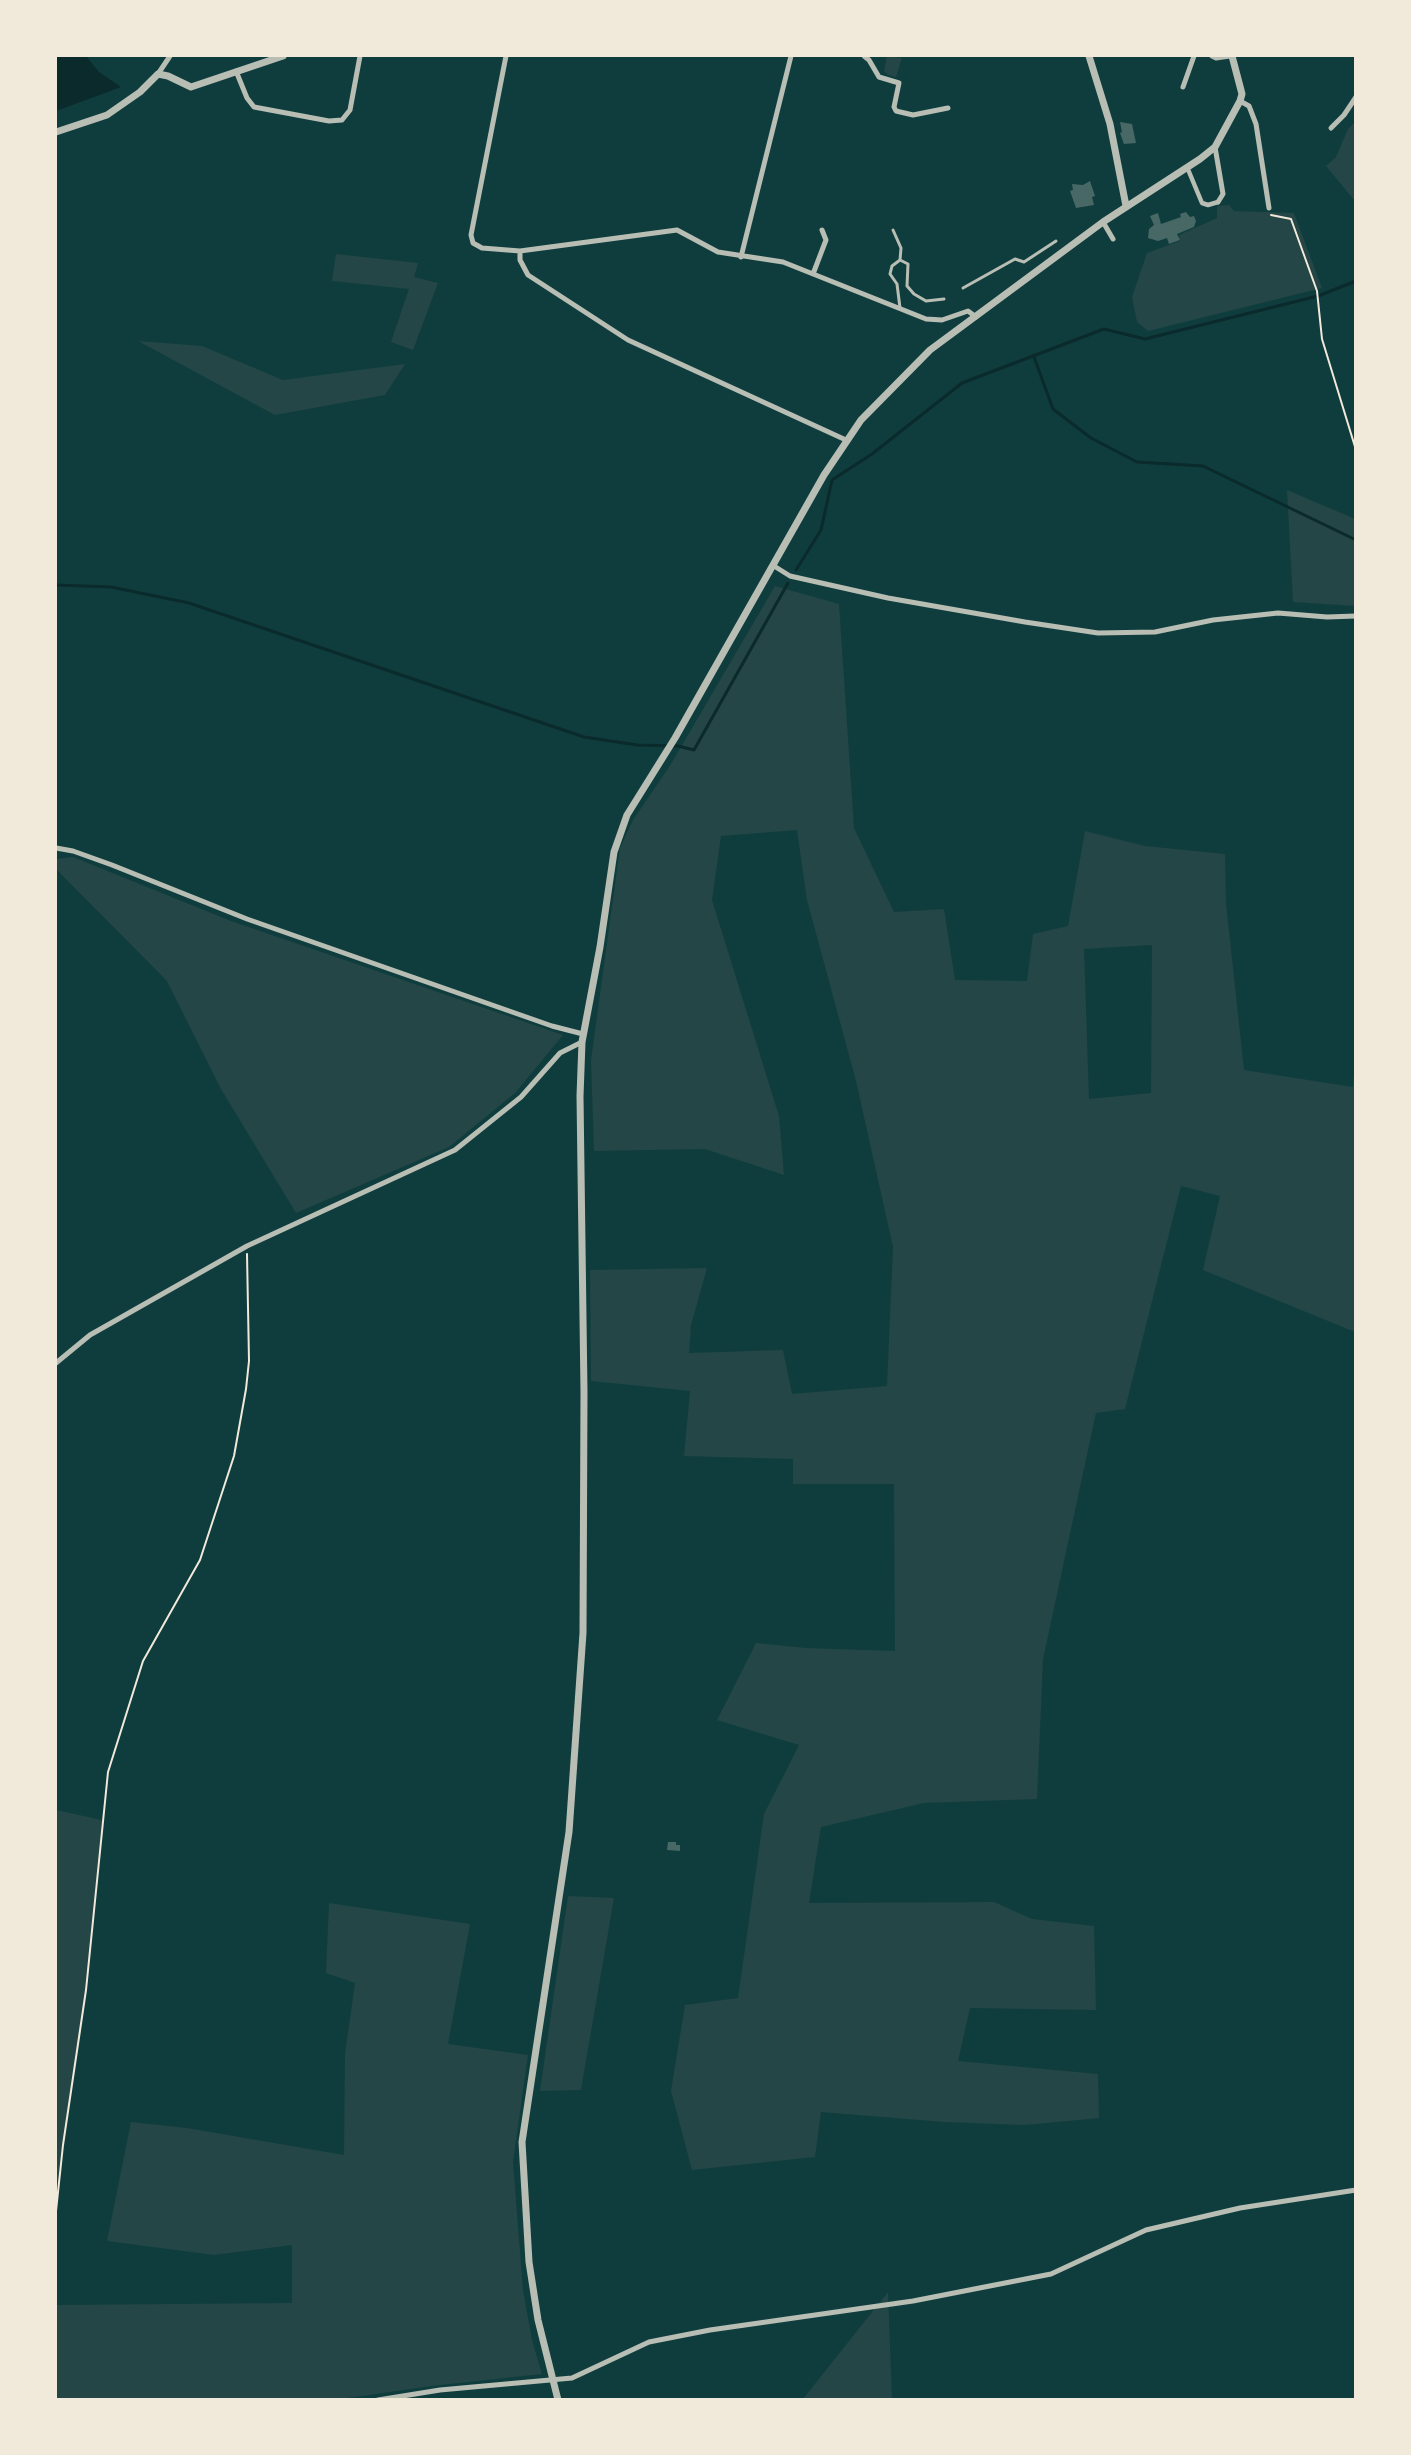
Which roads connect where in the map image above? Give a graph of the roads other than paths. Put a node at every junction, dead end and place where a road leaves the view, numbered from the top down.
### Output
1 (170, 56) edge
2 (283, 56) edge
3 (360, 56) edge
4 (506, 56) edge
5 (791, 56) edge
6 (864, 56) edge
7 (1089, 56) edge
8 (1194, 56) edge
9 (1212, 56) edge
10 (1231, 56) edge
11 (236, 71) junction
12 (158, 74) junction
13 (1183, 87) dead end
14 (1356, 98) edge
15 (1240, 101) junction
16 (948, 108) dead end
17 (1331, 128) dead end
18 (56, 132) edge
19 (1215, 147) junction
20 (1187, 167) junction
21 (1218, 202) joint
22 (1126, 206) junction
23 (1269, 208) road end
24 (1103, 222) junction
25 (822, 230) dead end
26 (893, 230) dead end
27 (1113, 239) dead end
28 (1056, 241) dead end
29 (520, 251) junction
30 (741, 257) junction
31 (900, 260) junction
32 (813, 274) junction
33 (963, 288) dead end
34 (944, 299) dead end
35 (901, 309) junction
36 (976, 317) junction
37 (846, 440) junction
38 (774, 566) junction
39 (1356, 616) edge
40 (56, 848) edge
41 (582, 1038) junction
42 (56, 1363) edge
43 (1356, 2190) edge
44 (552, 2379) junction
45 (378, 2400) edge
46 (558, 2400) edge

1 - 12 street
2 - 11 street
3 - 11 street
4 - 29 street
5 - 30 street
6 - 16 street
7 - 22 street
8 - 13 street
9 - 10 street
10 - 15 street
11 - 12 street
12 - 18 street
14 - 17 street
15 - 19 street
15 - 23 street
19 - 20 street
19 - 21 street
20 - 21 street
20 - 22 street
22 - 24 street
24 - 27 street
24 - 36 street
25 - 32 street
26 - 31 lane
28 - 33 lane
29 - 30 street
29 - 37 street
30 - 32 street
31 - 34 lane
31 - 35 lane
32 - 35 street
35 - 36 street
36 - 37 street
37 - 38 street
38 - 39 street
38 - 41 street
40 - 41 street
41 - 42 street
41 - 44 street
43 - 44 street
44 - 45 street
44 - 46 street

